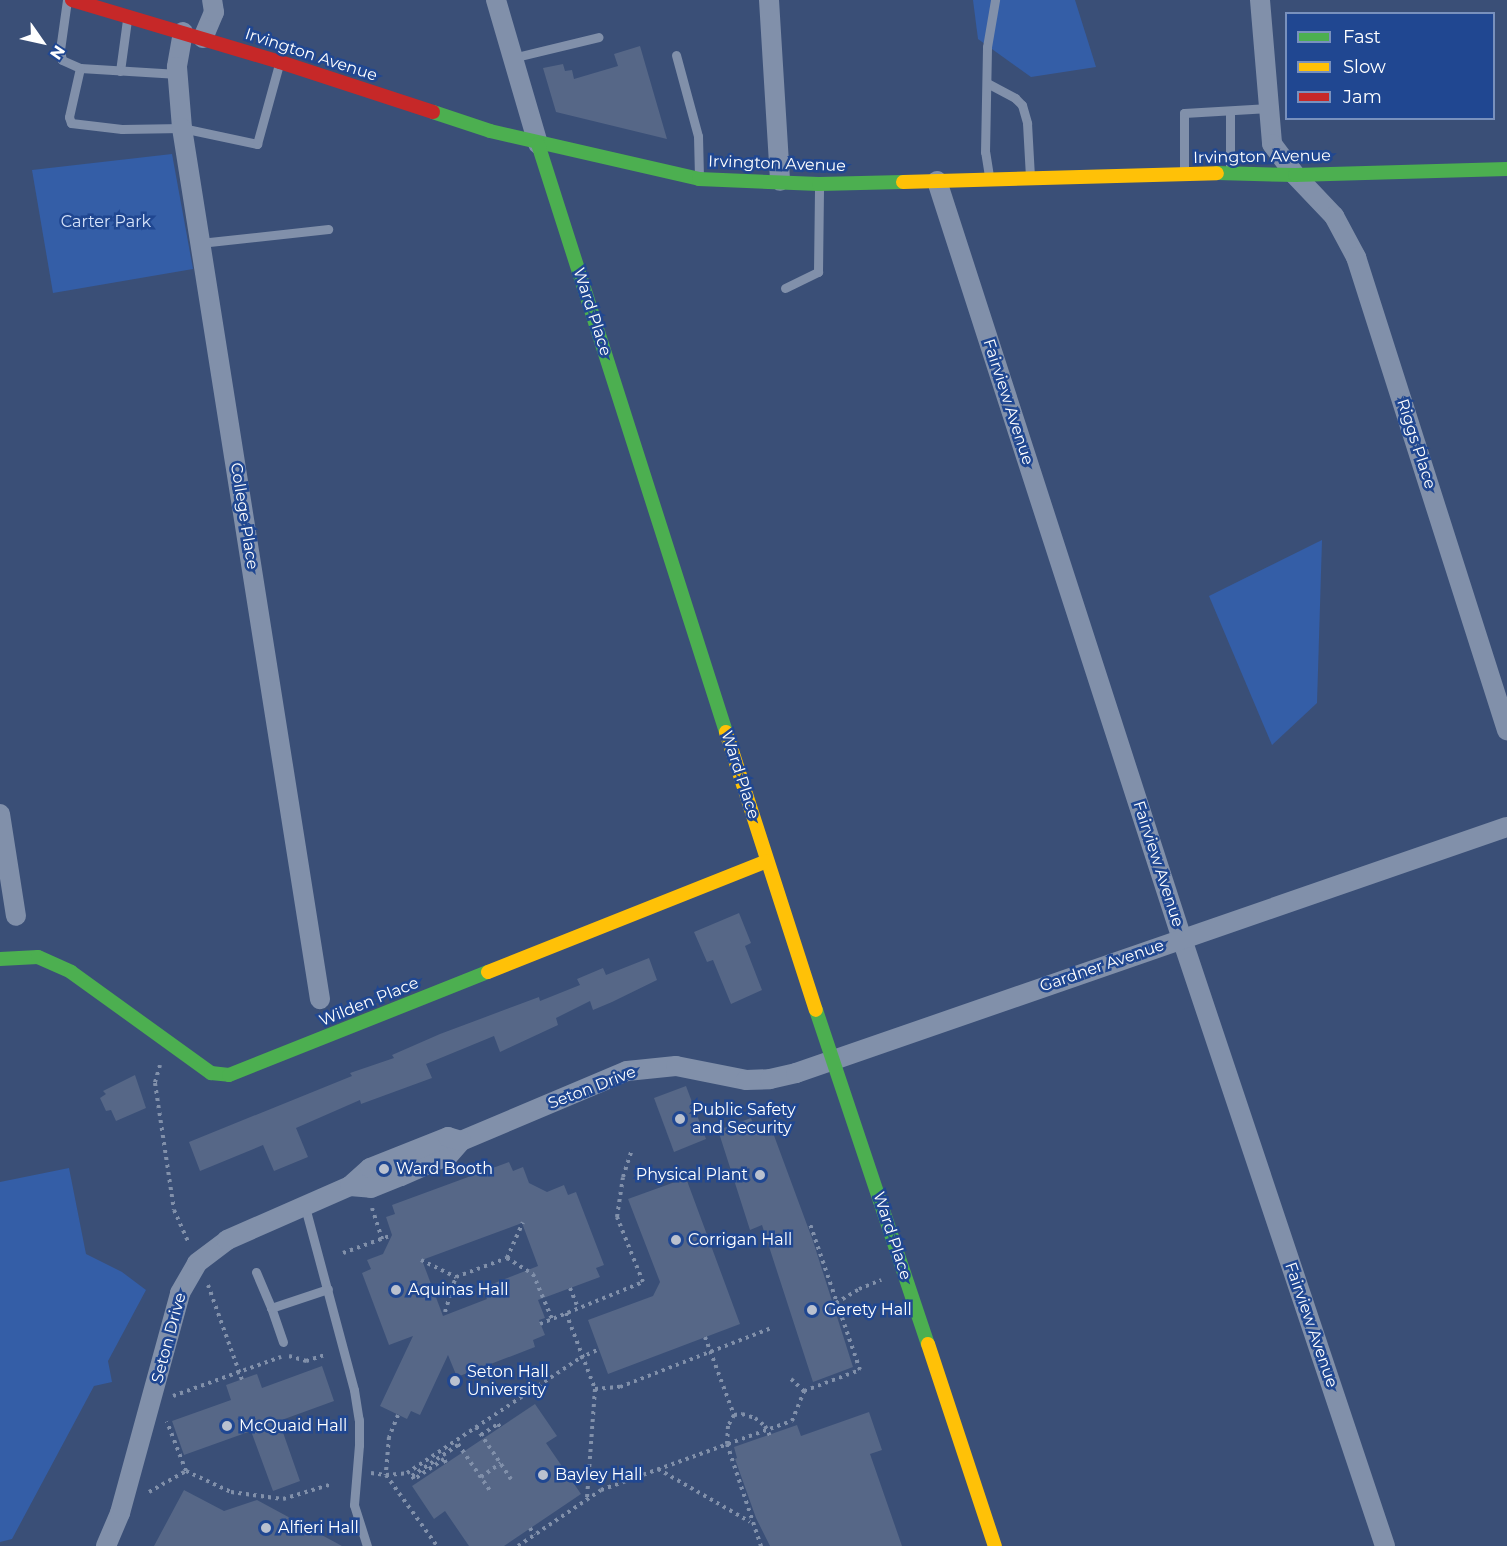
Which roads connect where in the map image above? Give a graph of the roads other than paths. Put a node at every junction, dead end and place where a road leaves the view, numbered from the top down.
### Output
1 (67, 0) edge
2 (72, 0) edge
3 (212, 0) edge
4 (496, 0) edge
5 (769, 0) edge
6 (995, 0) edge
7 (1260, 0) edge
8 (128, 15) junction
9 (183, 32) junction
10 (599, 37) dead end
11 (203, 38) junction
12 (676, 56) dead end
13 (512, 58) junction
14 (280, 62) junction
15 (80, 68) junction
16 (120, 71) junction
17 (178, 74) junction
18 (987, 83) junction
19 (1269, 108) junction
20 (1230, 111) junction
21 (182, 128) junction
22 (538, 144) junction
23 (1507, 169) edge
24 (1230, 172) junction
25 (1184, 174) junction
26 (1295, 175) junction
27 (989, 178) junction
28 (1030, 178) junction
29 (699, 179) junction
30 (937, 181) junction
31 (780, 182) junction
32 (819, 184) junction
33 (328, 229) dead end
34 (200, 243) junction
35 (785, 288) dead end
36 (1507, 730) edge
37 (0, 814) edge
38 (1507, 826) edge
39 (767, 861) junction
40 (16, 916) dead end
41 (1182, 939) junction
42 (0, 959) edge
43 (320, 999) dead end
44 (833, 1059) junction
45 (305, 1207) junction
46 (256, 1272) dead end
47 (328, 1289) junction
48 (271, 1308) junction
49 (283, 1342) dead end
50 (106, 1546) edge
51 (367, 1546) edge
52 (996, 1546) edge
53 (1385, 1546) edge

1 - 15 lane
2 - 8 street, Irvington Avenue
3 - 11 street
4 - 13 street, Ward Place
5 - 31 street
6 - 18 lane
7 - 19 street, Riggs Place
8 - 9 street, Irvington Avenue
8 - 16 lane
9 - 11 street, Irvington Avenue
9 - 17 street, College Place
10 - 13 lane
11 - 14 street, Irvington Avenue
12 - 29 lane
13 - 22 street, Ward Place
14 - 21 lane
14 - 22 street, Irvington Avenue
15 - 16 lane
15 - 21 lane
16 - 17 lane
17 - 21 street, College Place
18 - 27 lane
18 - 28 lane
19 - 20 lane
19 - 26 street, Riggs Place
20 - 24 lane
20 - 25 lane
21 - 34 street, College Place
22 - 29 street, Irvington Avenue
22 - 39 street, Ward Place
23 - 26 street, Irvington Avenue
24 - 25 street, Irvington Avenue
24 - 26 street, Irvington Avenue
25 - 28 street, Irvington Avenue
26 - 36 street, Riggs Place
27 - 28 street, Irvington Avenue
27 - 30 street, Irvington Avenue
29 - 31 street, Irvington Avenue
30 - 32 street, Irvington Avenue
30 - 41 street, Fairview Avenue
31 - 32 street, Irvington Avenue
32 - 35 lane
33 - 34 lane
34 - 43 street, College Place
37 - 40 street
38 - 41 street, Gardner Avenue
39 - 42 street, Wilden Place
39 - 44 street, Ward Place
41 - 44 street, Gardner Avenue
41 - 53 street, Fairview Avenue
44 - 45 street, Seton Drive
44 - 52 street, Ward Place
45 - 47 lane
45 - 50 street, Seton Drive
46 - 48 lane
47 - 48 lane
47 - 51 lane
48 - 49 lane

